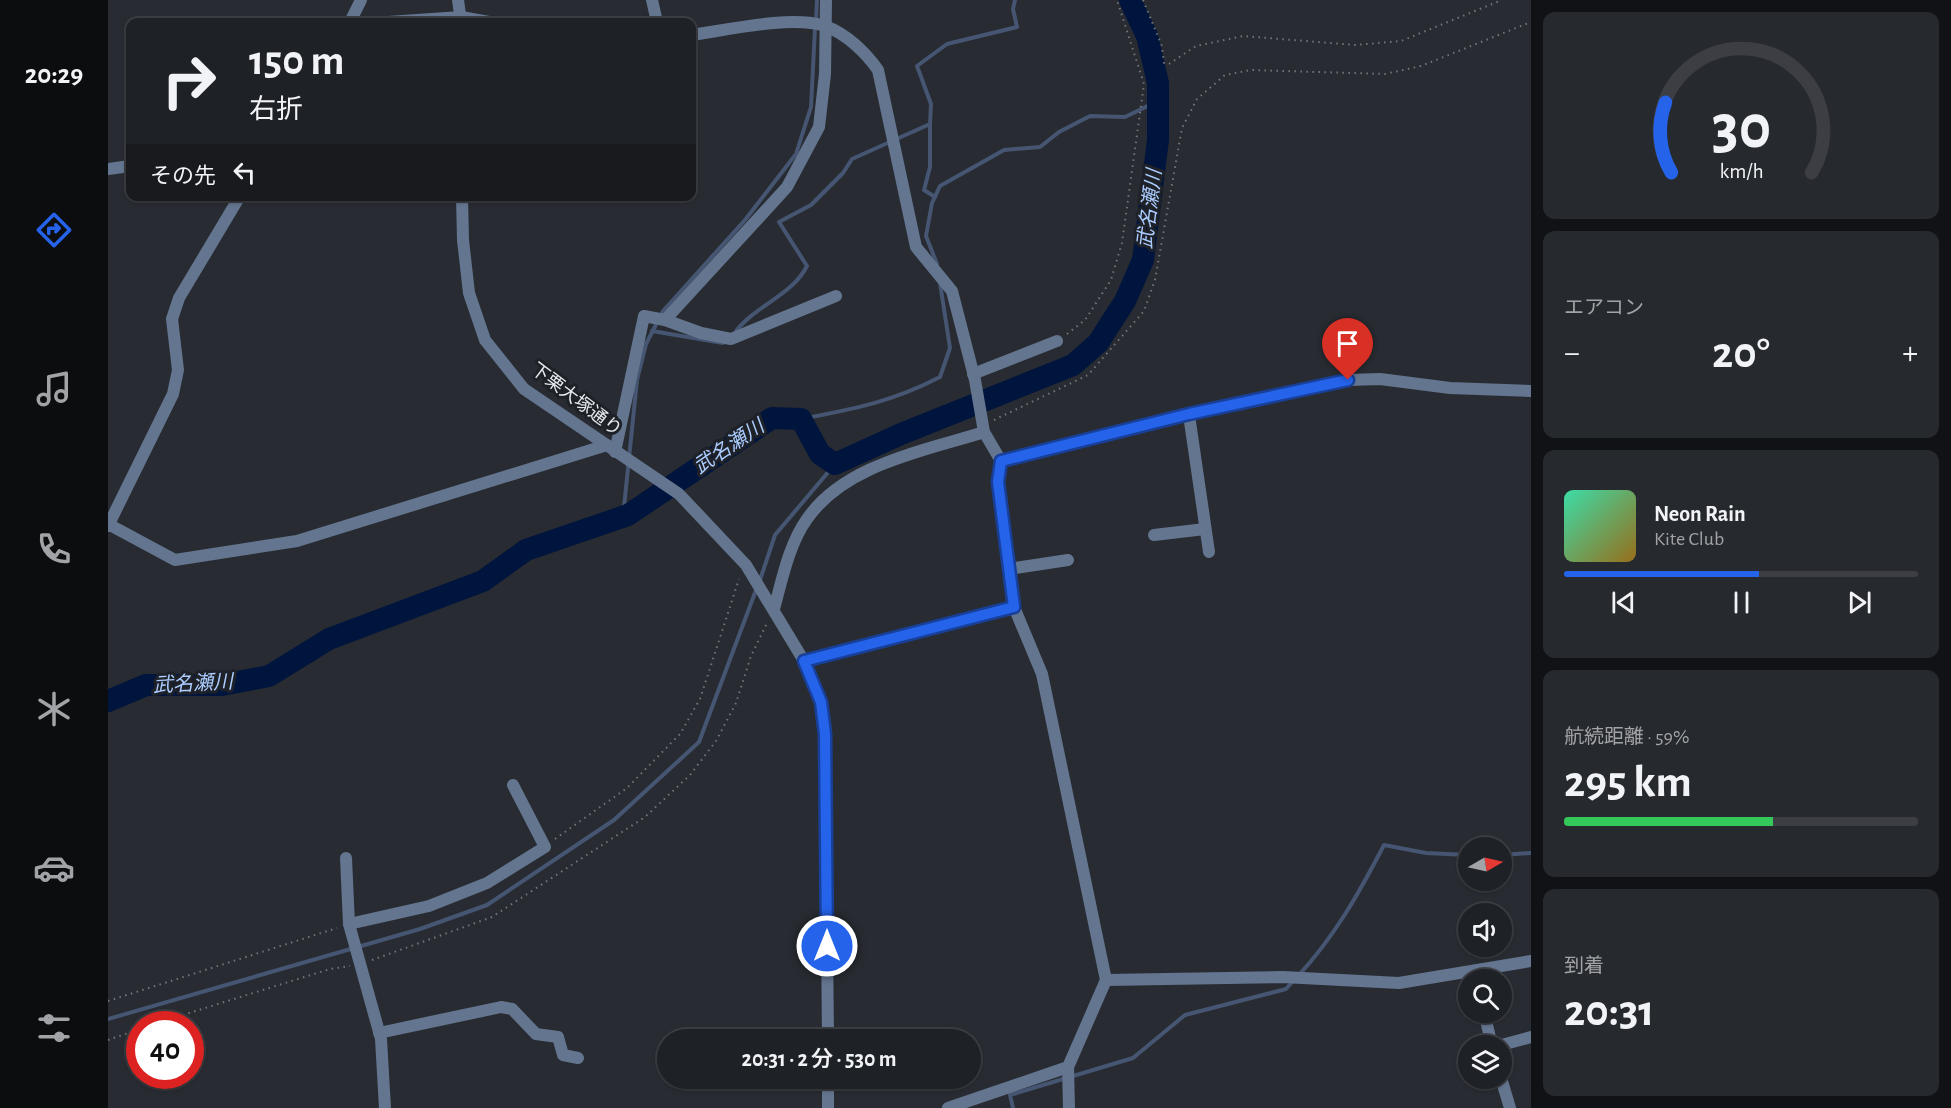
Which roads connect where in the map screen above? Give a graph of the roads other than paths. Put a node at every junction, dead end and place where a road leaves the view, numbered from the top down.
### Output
1 (361, 0) edge
2 (458, 0) edge
3 (652, 0) edge
4 (826, 0) edge
5 (353, 18) edge
6 (461, 18) edge
7 (656, 18) edge
8 (825, 26) junction
9 (696, 34) edge
10 (126, 167) edge
11 (108, 169) edge
12 (235, 201) edge
13 (462, 201) edge
14 (836, 296) dead end
15 (665, 320) junction
16 (1057, 341) road end
17 (974, 377) junction
18 (1531, 392) edge
19 (1189, 414) junction
20 (983, 426) junction
21 (611, 449) junction
22 (1001, 461) junction
23 (108, 525) edge
24 (1205, 529) junction
25 (1154, 535) dead end
26 (1209, 552) dead end
27 (1068, 561) dead end
28 (1009, 569) junction
29 (772, 606) junction
30 (1014, 607) junction
31 (804, 661) junction
32 (513, 785) dead end
33 (346, 858) dead end
34 (348, 924) junction
35 (1531, 961) edge
36 (1499, 969) edge
37 (1458, 977) edge
38 (1106, 980) junction
39 (828, 1029) edge
40 (379, 1033) junction
41 (1531, 1037) edge
42 (1512, 1042) edge
43 (578, 1058) dead end
44 (1068, 1067) junction
45 (828, 1089) edge
46 (1504, 1089) edge
47 (385, 1108) edge
48 (828, 1108) edge
49 (948, 1108) edge
50 (1069, 1108) edge
51 (1510, 1108) edge

1 - 5 street
2 - 6 street
3 - 7 street
4 - 8 street
8 - 9 street
8 - 15 street
8 - 17 street
10 - 11 street
12 - 23 street
13 - 21 street, 下栗大塚通り
14 - 15 street
15 - 21 street
16 - 17 street
17 - 20 street
18 - 19 street
19 - 22 street
19 - 24 street
20 - 22 street
20 - 29 street
21 - 23 street
21 - 29 street, 下栗大塚通り
22 - 28 street
24 - 25 street
24 - 26 street
27 - 28 street
28 - 30 street
29 - 31 street
30 - 31 street
30 - 38 street
31 - 39 street
32 - 34 street
33 - 34 street
34 - 40 street
35 - 36 street
37 - 38 street
38 - 44 street
40 - 43 street
40 - 47 street
41 - 42 street
44 - 49 street
44 - 50 street
45 - 48 street
46 - 51 street

